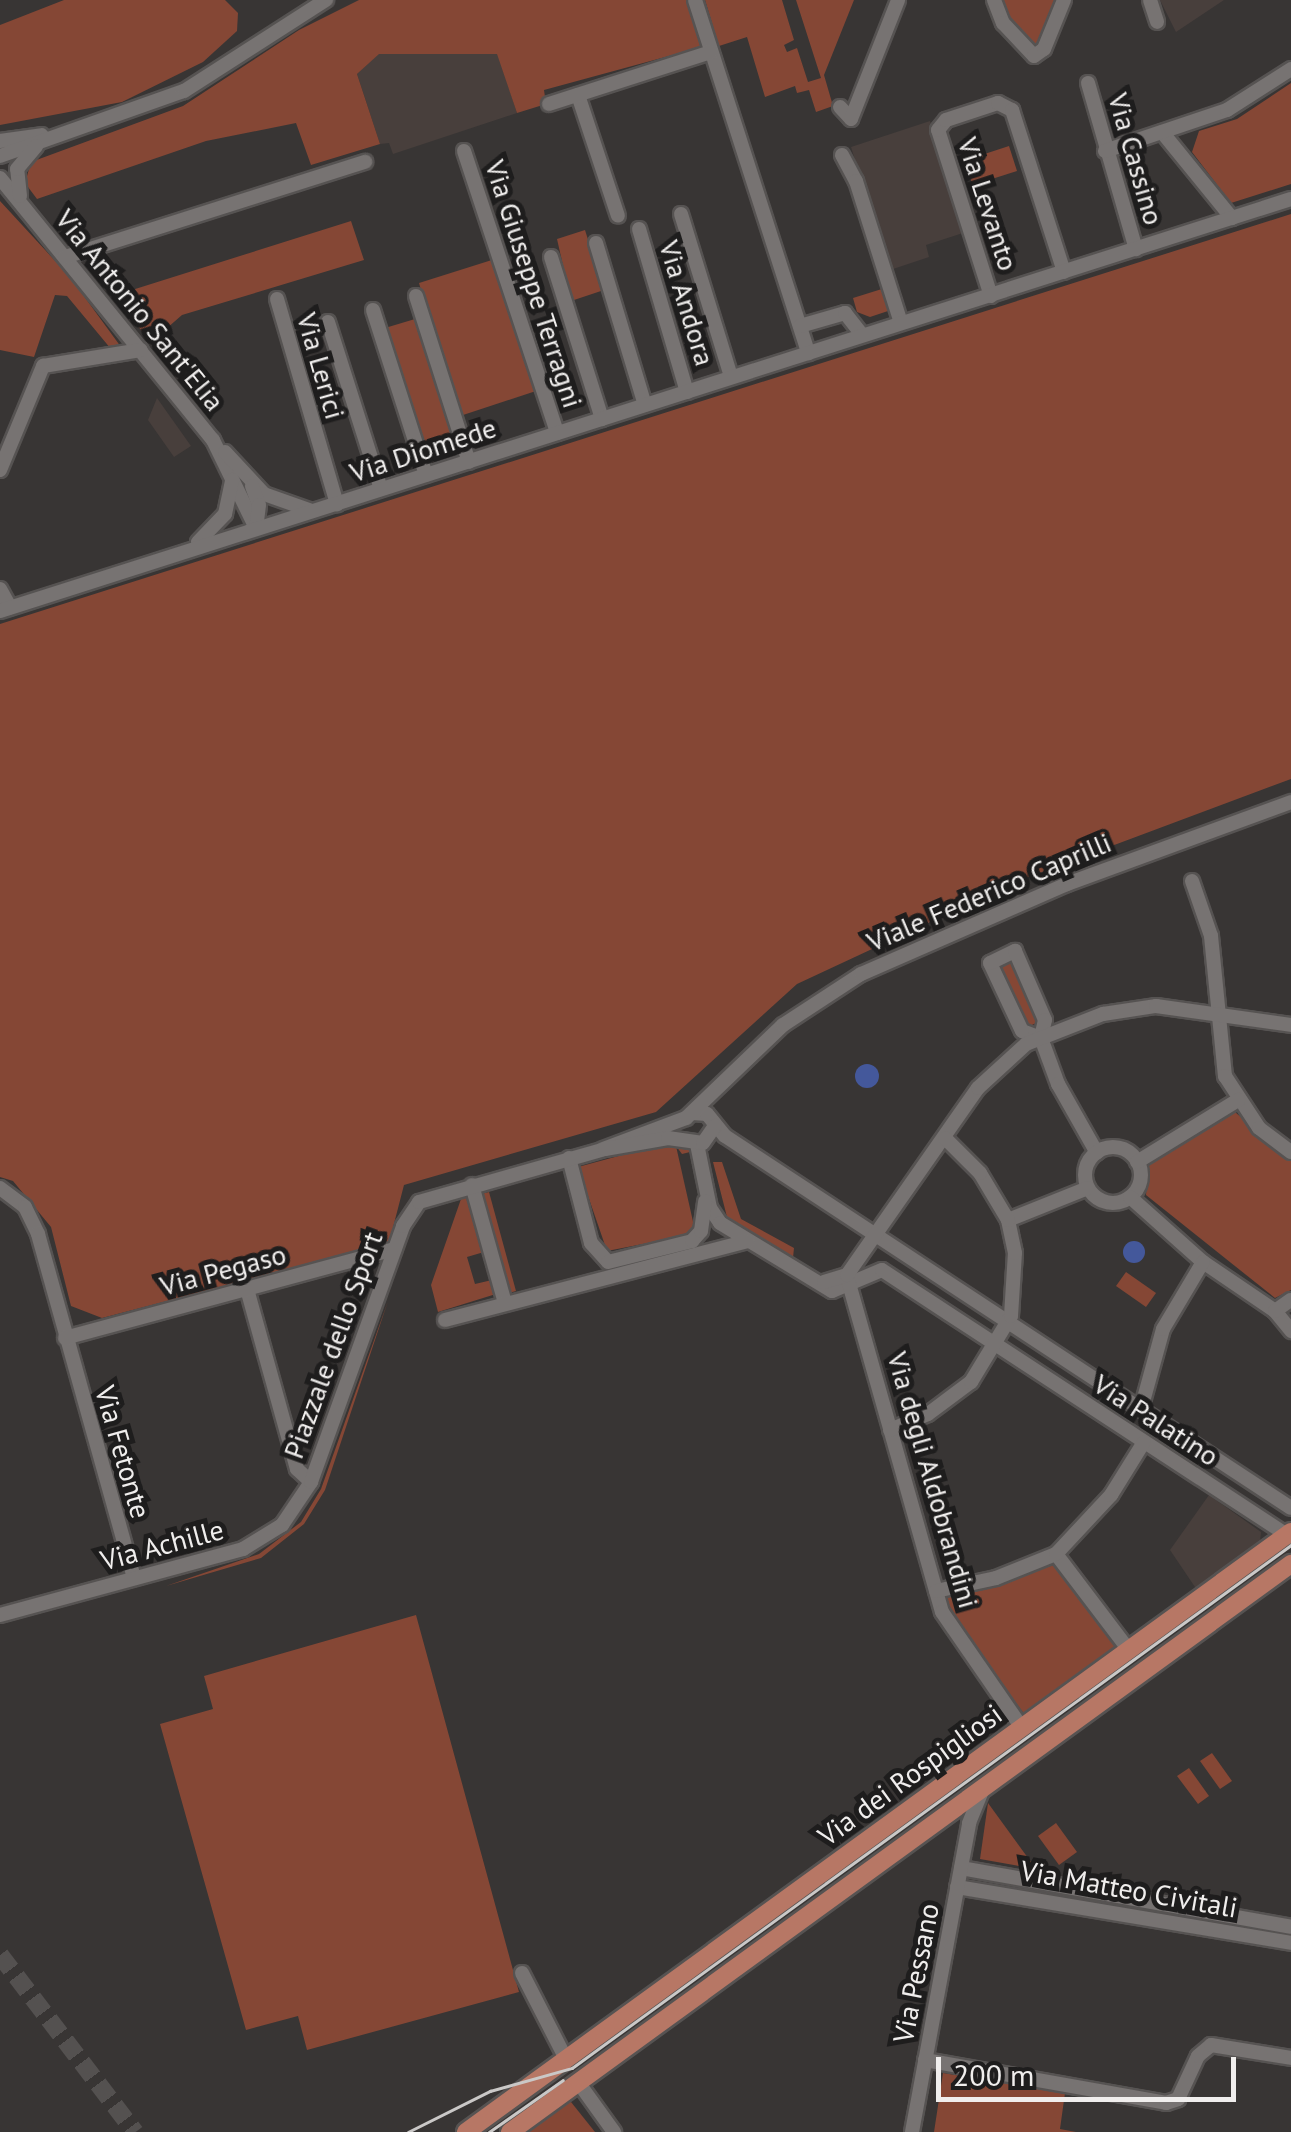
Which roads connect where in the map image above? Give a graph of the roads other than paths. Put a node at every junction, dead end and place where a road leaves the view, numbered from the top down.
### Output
1 (326, 0) edge
2 (695, 0) edge
3 (898, 0) edge
4 (994, 0) edge
5 (1064, 0) edge
6 (1150, 0) edge
7 (1156, 22) dead end
8 (711, 52) junction
9 (1291, 69) edge
10 (1088, 83) dead end
11 (578, 95) junction
12 (550, 104) dead end
13 (840, 106) dead end
14 (1196, 120) junction
15 (1162, 132) junction
16 (68, 134) junction
17 (0, 141) edge
18 (40, 142) junction
19 (1105, 150) junction
20 (464, 151) dead end
21 (1183, 154) junction
22 (842, 155) dead end
23 (0, 156) edge
24 (365, 162) dead end
25 (0, 178) edge
26 (6, 189) edge
27 (1291, 199) edge
28 (28, 212) junction
29 (681, 214) dead end
30 (618, 216) dead end
31 (1232, 218) junction
32 (639, 229) dead end
33 (596, 243) dead end
34 (1136, 249) junction
35 (552, 256) dead end
36 (65, 257) junction
37 (1064, 272) junction
38 (416, 296) dead end
39 (991, 296) junction
40 (276, 299) dead end
41 (373, 310) dead end
42 (328, 322) dead end
43 (901, 323) junction
44 (800, 326) junction
45 (862, 336) junction
46 (141, 350) junction
47 (808, 354) junction
48 (731, 377) junction
49 (688, 392) junction
50 (645, 405) junction
51 (602, 420) junction
52 (557, 433) junction
53 (468, 462) junction
54 (1, 468) edge
55 (426, 475) junction
56 (238, 476) junction
57 (381, 490) junction
58 (337, 504) junction
59 (312, 512) junction
60 (256, 528) junction
61 (192, 547) junction
62 (0, 589) edge
63 (5, 609) edge
64 (1291, 802) edge
65 (1192, 881) dead end
66 (1216, 1012) junction
67 (1291, 1025) edge
68 (1040, 1038) junction
69 (730, 1072) junction
70 (1238, 1100) junction
71 (689, 1116) junction
72 (713, 1122) junction
73 (945, 1138) junction
74 (692, 1141) junction
75 (602, 1150) junction
76 (1291, 1152) edge
77 (1096, 1153) junction
78 (569, 1158) junction
79 (1137, 1162) junction
80 (472, 1184) junction
81 (0, 1188) edge
82 (1088, 1188) junction
83 (706, 1193) junction
84 (1130, 1196) junction
85 (1008, 1220) junction
86 (871, 1240) junction
87 (750, 1241) junction
88 (394, 1249) junction
89 (1203, 1262) junction
90 (848, 1281) junction
91 (247, 1289) junction
92 (1291, 1300) edge
93 (505, 1303) junction
94 (1275, 1311) junction
95 (444, 1320) dead end
96 (1009, 1323) junction
97 (1291, 1331) edge
98 (65, 1338) junction
99 (998, 1346) junction
100 (1141, 1410) junction
101 (890, 1430) junction
102 (1144, 1442) junction
103 (311, 1482) junction
104 (1291, 1508) edge
105 (1289, 1535) edge
106 (1056, 1554) junction
107 (1291, 1564) edge
108 (134, 1578) junction
109 (936, 1591) junction
110 (0, 1615) edge
111 (1129, 1650) junction
112 (1022, 1728) junction
113 (986, 1786) junction
114 (950, 1812) junction
115 (969, 1824) junction
116 (961, 1868) junction
117 (957, 1887) junction
118 (1291, 1926) edge
119 (1291, 1943) edge
120 (522, 1973) dead end
121 (1291, 2058) edge
122 (566, 2059) junction
123 (925, 2060) junction
124 (578, 2082) junction
125 (480, 2126) edge
126 (466, 2132) edge
127 (510, 2132) edge
128 (614, 2132) edge
129 (912, 2132) edge

1 - 16 street
2 - 8 street
3 - 13 street
4 - 5 street
6 - 7 street
8 - 11 street
8 - 44 street
9 - 14 street
10 - 19 street, Via Cassino
11 - 12 street
11 - 30 street
14 - 15 street
14 - 21 street
15 - 19 street
15 - 21 street
16 - 17 street
16 - 18 street
18 - 23 street
18 - 28 street
19 - 34 street, Via Cassino
20 - 52 street, Via Giuseppe Terragni
21 - 31 street
22 - 43 street
24 - 36 street
25 - 26 street, Via Antonio Sant'Elia
26 - 28 street, Via Antonio Sant'Elia
27 - 31 street, Via Diomede
28 - 36 street, Via Antonio Sant'Elia
29 - 48 street
31 - 34 street, Via Diomede
32 - 49 street, Via Andora
33 - 50 street
34 - 37 street, Via Diomede
35 - 51 street
36 - 46 street, Via Antonio Sant'Elia
37 - 39 street, Via Diomede
37 - 39 street, Via Levanto
38 - 53 street
39 - 43 street, Via Diomede
40 - 58 street, Via Lerici
41 - 55 street
42 - 57 street
43 - 45 street, Via Diomede
44 - 45 street
44 - 47 street
45 - 47 street, Via Diomede
46 - 54 street
46 - 56 street, Via Antonio Sant'Elia
47 - 48 street, Via Diomede
48 - 49 street, Via Diomede
49 - 50 street, Via Diomede
50 - 51 street, Via Diomede
51 - 52 street, Via Diomede
52 - 53 street, Via Diomede
53 - 55 street, Via Diomede
55 - 57 street, Via Diomede
56 - 59 street, Via Antonio Sant'Elia
56 - 60 street
56 - 61 street
57 - 58 street, Via Diomede
58 - 59 street, Via Diomede
59 - 60 street, Via Diomede
60 - 61 street, Via Diomede
61 - 63 street, Via Diomede
62 - 63 street
64 - 69 street, Viale Federico Caprilli
65 - 66 street
66 - 67 street
66 - 68 street
66 - 70 street
68 - 68 street
68 - 73 street
68 - 77 street
69 - 71 street, Viale Federico Caprilli
69 - 72 street, Viale Federico Caprilli
70 - 76 street
70 - 79 street
71 - 72 street
71 - 74 street
71 - 75 street, Piazzale dello Sport
72 - 74 street
72 - 86 street
73 - 85 street
73 - 86 street
74 - 75 street, Piazzale dello Sport
74 - 83 street
75 - 78 street, Piazzale dello Sport
77 - 79 street
77 - 82 street
78 - 80 street, Piazzale dello Sport
78 - 83 street
79 - 84 street
80 - 88 street, Piazzale dello Sport
80 - 93 street
81 - 98 street, Via Fetonte
82 - 84 street
82 - 85 street
83 - 87 street
84 - 89 street
85 - 96 street
86 - 90 street
86 - 96 street, Via Palatino
87 - 90 street
87 - 93 street
88 - 91 street, Via Pegaso
88 - 103 street, Piazzale dello Sport
89 - 94 street
89 - 100 street
90 - 99 street, Via Palatino
90 - 101 street, Via degli Aldobrandini
91 - 98 street, Via Pegaso
91 - 103 street, Piazzale dello Sport
92 - 94 street
93 - 95 street
94 - 97 street
96 - 99 street
96 - 100 street, Via Palatino
98 - 108 street, Via Fetonte
99 - 101 street
99 - 102 street, Via Palatino
100 - 104 street, Via Palatino
101 - 109 street, Via degli Aldobrandini
102 - 105 street, Via Palatino
102 - 106 street
103 - 108 street, Via Achille
105 - 111 main road, Via dei Rospigliosi
106 - 109 street
106 - 111 street
107 - 113 main road, Via dei Rospigliosi
108 - 110 street, Via Achille
109 - 112 street, Via degli Aldobrandini
111 - 112 main road, Via dei Rospigliosi
112 - 122 main road, Via dei Rospigliosi
113 - 114 main road, Via dei Rospigliosi
113 - 115 street, Via Pessano
114 - 115 street
114 - 124 main road, Via dei Rospigliosi
115 - 116 street, Via Pessano
116 - 117 street, Via Pessano
116 - 118 street, Via Matteo Civitali
117 - 119 street, Via Matteo Civitali
117 - 123 street, Via Pessano
120 - 122 street
121 - 123 street
122 - 124 main road
122 - 125 main road, Via dei Rospigliosi
123 - 129 street, Via Pessano
124 - 127 main road, Via dei Rospigliosi
124 - 128 street
125 - 126 main road, Via dei Rospigliosi

